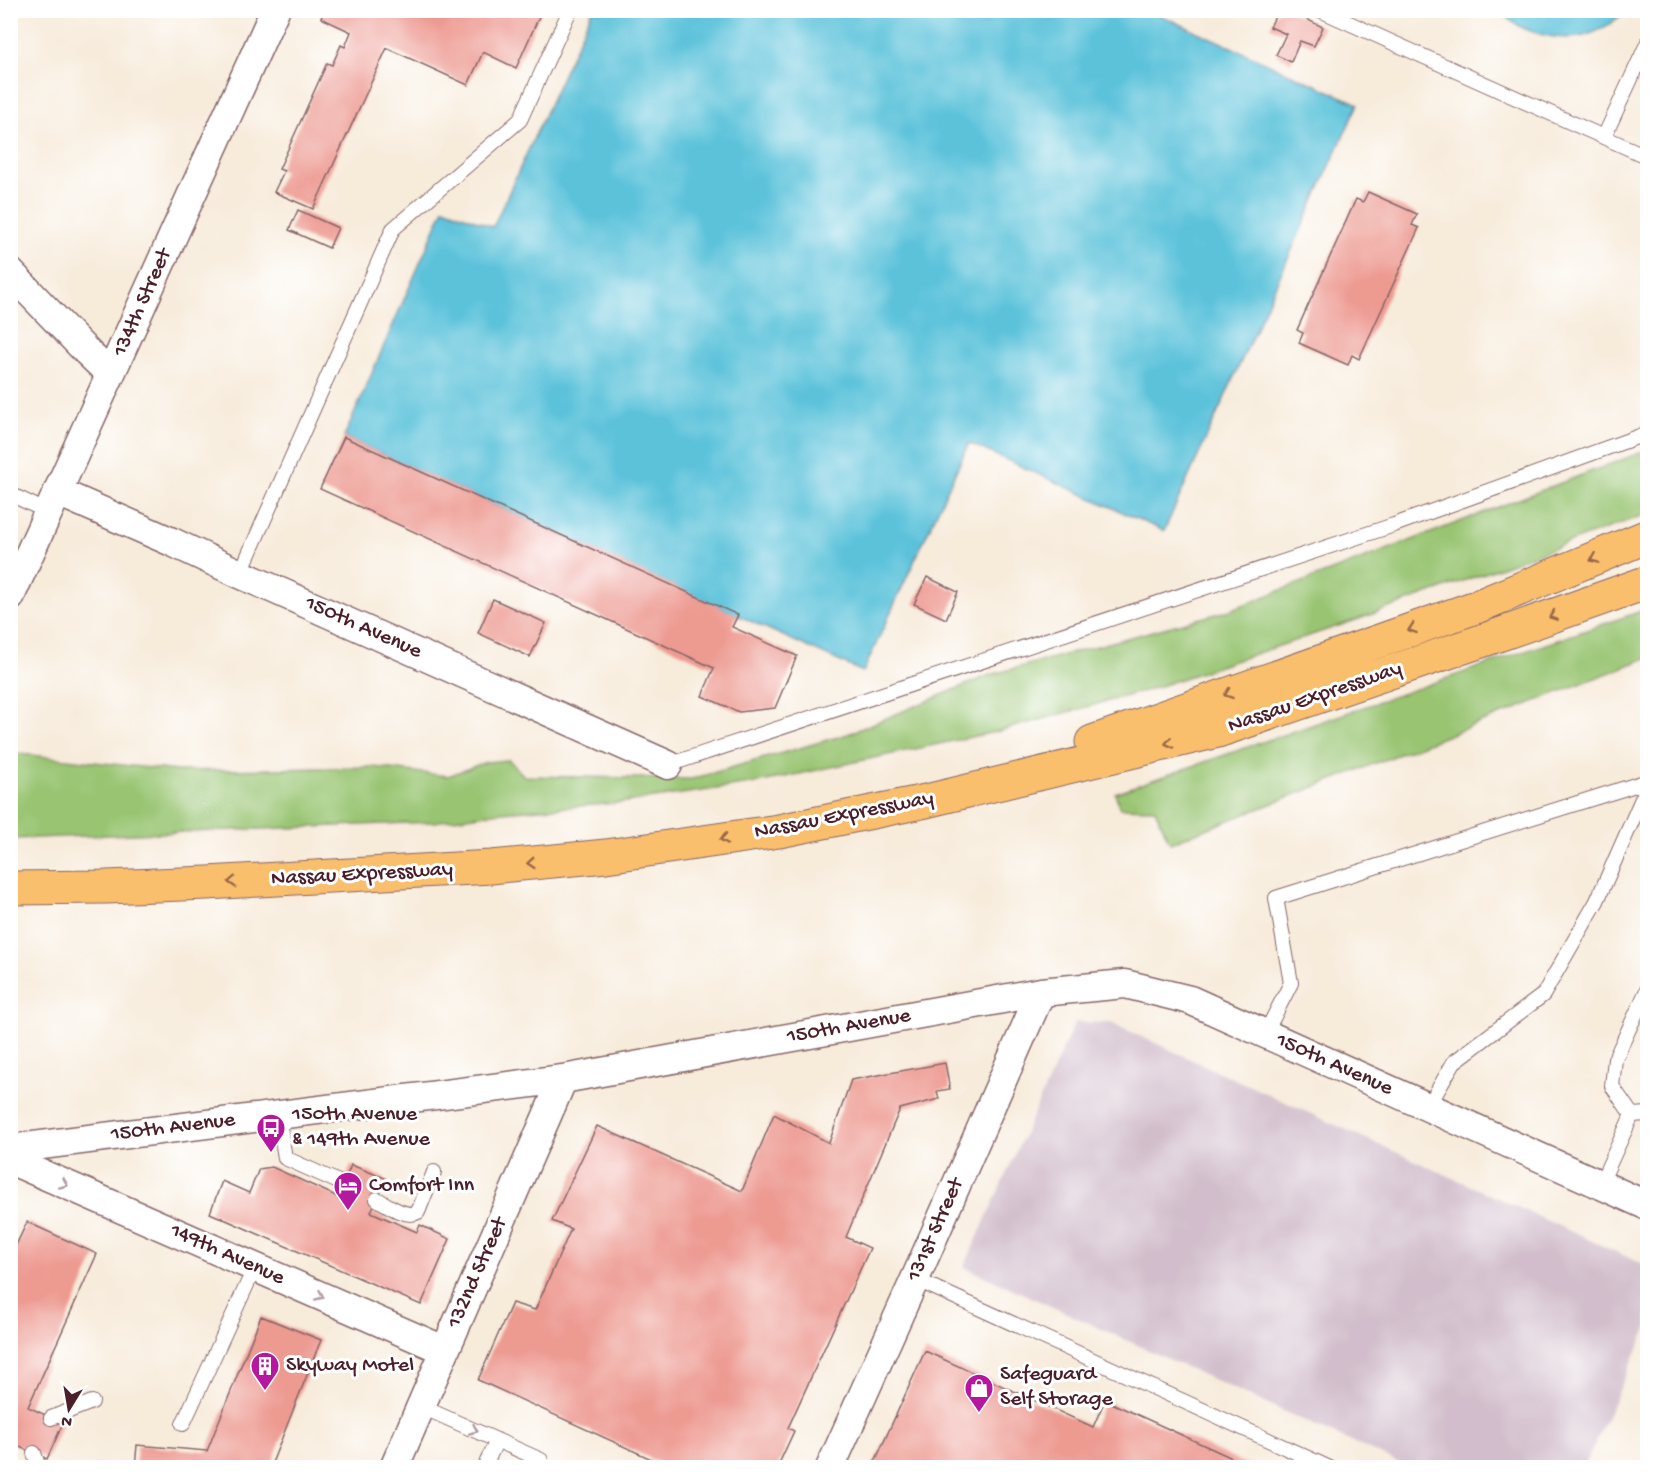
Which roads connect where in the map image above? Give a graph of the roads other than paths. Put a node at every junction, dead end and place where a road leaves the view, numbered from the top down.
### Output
1 (275, 10) edge
2 (570, 10) edge
3 (1320, 10) edge
4 (1647, 42) edge
5 (1604, 137) junction
6 (1647, 157) edge
7 (10, 272) edge
8 (110, 374) junction
9 (1647, 433) edge
10 (10, 494) edge
11 (53, 502) junction
12 (1647, 536) edge
13 (240, 574) junction
14 (1647, 582) edge
15 (10, 597) edge
16 (668, 765) joint
17 (1647, 781) edge
18 (1647, 785) edge
19 (926, 801) junction
20 (13, 888) edge
21 (1647, 988) edge
22 (1041, 992) junction
23 (1265, 1035) junction
24 (563, 1079) junction
25 (1428, 1107) junction
26 (1647, 1114) edge
27 (278, 1115) junction
28 (1632, 1115) junction
29 (10, 1149) edge
30 (10, 1160) edge
31 (434, 1172) dead end
32 (343, 1184) dead end
33 (1600, 1185) junction
34 (377, 1199) dead end
35 (1647, 1206) edge
36 (255, 1268) junction
37 (915, 1279) junction
38 (444, 1350) junction
39 (92, 1402) dead end
40 (420, 1406) junction
41 (51, 1418) dead end
42 (183, 1424) dead end
43 (496, 1440) junction
44 (34, 1454) dead end
45 (39, 1467) edge
46 (394, 1467) edge
47 (484, 1467) edge
48 (538, 1467) edge
49 (830, 1467) edge
50 (1330, 1467) edge

1 - 8 street, 134th Street
2 - 13 lane
3 - 5 lane
4 - 5 lane
5 - 6 lane
7 - 8 street
8 - 11 street, 134th Street
9 - 16 lane
10 - 11 lane
11 - 13 street, 150th Avenue
11 - 15 street, 134th Street
12 -> 19 highway
13 - 16 street, 150th Avenue
14 -> 19 highway, Nassau Expressway
17 - 23 lane
18 - 25 lane
19 -> 20 highway, Nassau Expressway
21 - 28 lane
22 - 23 street, 150th Avenue
22 - 24 street, 150th Avenue
22 - 37 street, 131st Street
23 - 25 street, 150th Avenue
24 - 27 street, 150th Avenue
24 - 38 street, 132nd Street
25 - 33 street, 150th Avenue
26 - 28 lane
27 - 29 street, 150th Avenue
27 - 32 lane
28 - 33 lane
30 -> 36 street, 149th Avenue
31 - 34 lane
33 - 35 street, 150th Avenue
36 -> 38 street, 149th Avenue
36 - 42 lane
37 - 49 street, 131st Street
37 - 50 lane
38 - 40 street, 132nd Street
39 - 41 lane
40 -> 43 lane
40 - 46 street, 132nd Street
43 - 47 lane
43 - 48 lane
44 - 45 lane

